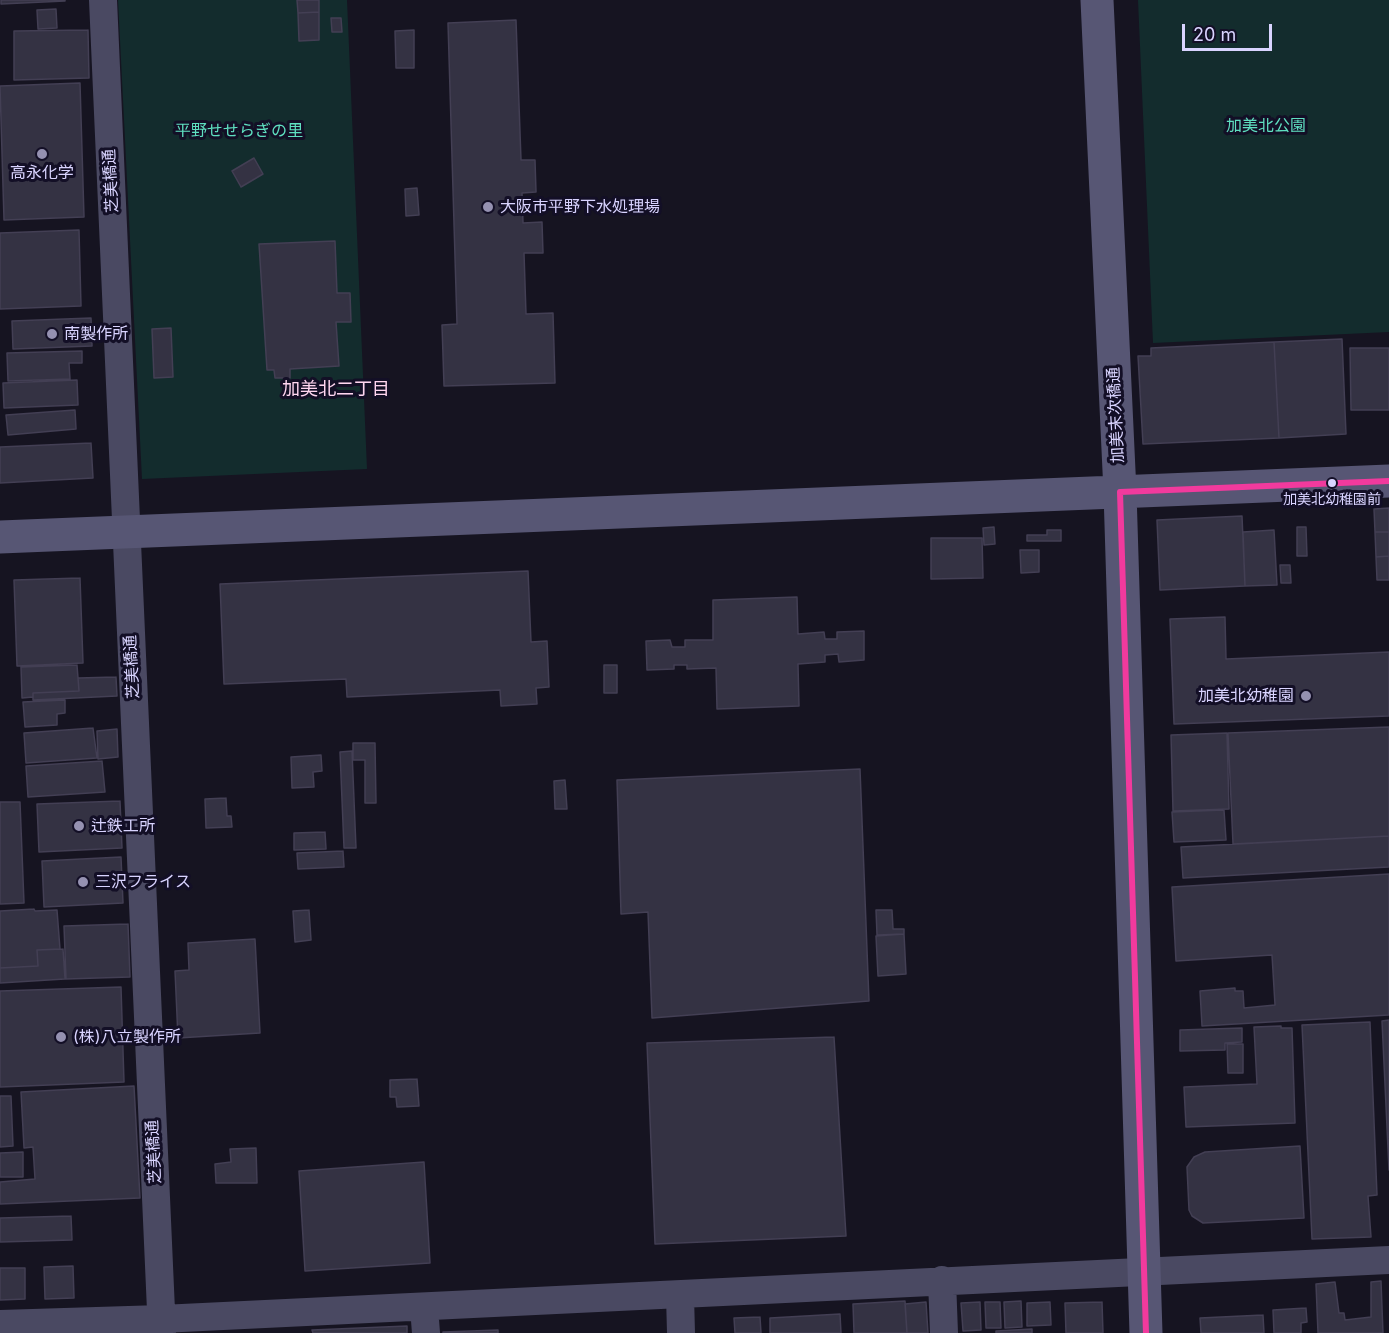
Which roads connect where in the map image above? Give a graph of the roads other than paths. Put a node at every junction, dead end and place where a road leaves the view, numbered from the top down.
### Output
1 (103, 0) edge
2 (1096, 0) edge
3 (1389, 481) edge
4 (1120, 492) junction
5 (126, 532) junction
6 (0, 537) edge
7 (1389, 1260) edge
8 (1144, 1271) junction
9 (942, 1280) junction
10 (680, 1294) junction
11 (425, 1320) edge
12 (0, 1324) edge
13 (162, 1326) edge
14 (681, 1333) edge
15 (944, 1333) edge
16 (1146, 1333) edge

1 - 5 street, 芝美橋通
2 - 4 street, 加美末次橋通
3 - 4 street
4 - 5 street
4 - 8 street, 加美末次橋通
5 - 6 street
5 - 13 street, 芝美橋通
7 - 8 street
8 - 9 street
8 - 16 street, 加美末次橋通
9 - 10 street
9 - 15 street
10 - 11 street
10 - 14 street
11 - 13 street
12 - 13 street

